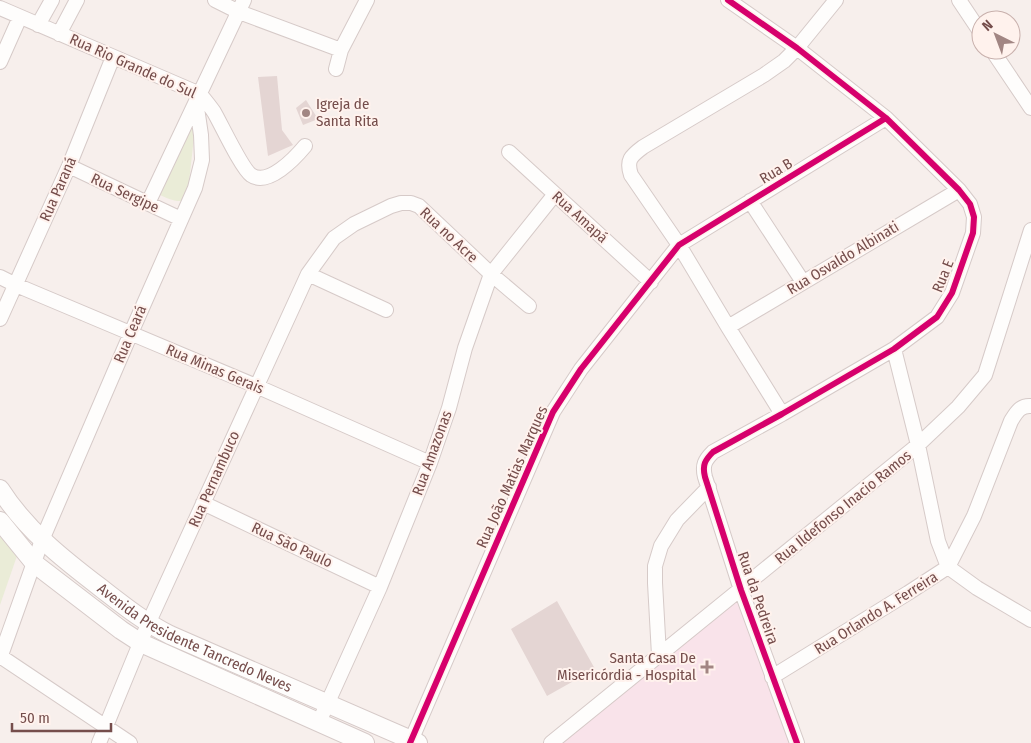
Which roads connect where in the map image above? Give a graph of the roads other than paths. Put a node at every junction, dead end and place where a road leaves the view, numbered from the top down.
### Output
1 (52, 0) edge
2 (77, 0) edge
3 (215, 0) edge
4 (367, 0) edge
5 (728, 0) edge
6 (836, 0) edge
7 (959, 0) edge
8 (241, 6) edge
9 (0, 8) edge
10 (20, 17) junction
11 (971, 18) edge
12 (38, 25) junction
13 (59, 34) junction
14 (797, 48) junction
15 (341, 50) junction
16 (114, 57) junction
17 (999, 60) edge
18 (0, 62) edge
19 (336, 69) dead end
20 (198, 97) junction
21 (1031, 108) edge
22 (886, 118) junction
23 (305, 146) dead end
24 (509, 152) dead end
25 (69, 166) junction
26 (959, 190) junction
27 (555, 194) junction
28 (750, 201) junction
29 (148, 203) junction
30 (181, 219) junction
31 (1031, 230) edge
32 (334, 238) joint
33 (679, 245) junction
34 (308, 274) junction
35 (491, 274) junction
36 (0, 277) edge
37 (651, 282) junction
38 (803, 282) junction
39 (16, 285) junction
40 (529, 306) dead end
41 (386, 310) dead end
42 (0, 319) edge
43 (728, 328) junction
44 (130, 332) junction
45 (894, 349) junction
46 (256, 386) junction
47 (1031, 406) edge
48 (782, 414) junction
49 (918, 445) junction
50 (705, 460) joint
51 (430, 463) junction
52 (709, 487) junction
53 (0, 489) edge
54 (203, 503) junction
55 (0, 521) edge
56 (42, 540) junction
57 (35, 564) junction
58 (948, 567) junction
59 (380, 586) junction
60 (742, 590) junction
61 (1031, 620) edge
62 (148, 624) junction
63 (141, 643) junction
64 (659, 655) junction
65 (0, 657) edge
66 (772, 677) junction
67 (326, 704) junction
68 (319, 722) junction
69 (106, 726) junction
70 (413, 742) edge
71 (99, 743) edge
72 (130, 743) edge
73 (365, 743) edge
74 (551, 743) edge
75 (797, 743) edge

1 - 12 street
2 - 13 street
3 - 8 street
4 - 15 street
5 - 14 street, Rua E
6 - 14 street
7 - 11 street
8 - 15 street
8 - 20 street
9 - 10 street, Rua Rio Grande do Sul
10 - 12 street, Rua Rio Grande do Sul
10 - 18 street
12 - 13 street, Rua Rio Grande do Sul
13 - 16 street, Rua Rio Grande do Sul
14 - 22 street, Rua E
14 - 33 street
15 - 19 street
16 - 20 street, Rua Rio Grande do Sul
16 - 25 street, Rua Paraná
17 - 21 street
20 - 23 street, Rua Rio Grande do Sul
20 - 29 street
20 - 30 street, Rua Ceará
22 - 26 street, Rua E
22 - 28 street, Rua B
24 - 27 street, Rua Amapá
25 - 29 street, Rua Sergipe
25 - 39 street, Rua Paraná
26 - 38 street, Rua Osvaldo Albinati
26 - 45 street, Rua E
27 - 35 street, Rua Amazonas
27 - 37 street, Rua Amapá
28 - 33 street, Rua B
28 - 38 street
29 - 30 street, Rua Sergipe
30 - 44 street, Rua Ceará
31 - 49 street, Rua Ildefonso Inacio Ramos
32 - 34 street, Rua Pernambuco
32 - 35 street, Rua no Acre
33 - 37 street, Rua João Matias Marques
33 - 43 street
34 - 41 street
34 - 46 street, Rua Pernambuco
35 - 40 street, Rua no Acre
35 - 51 street, Rua Amazonas
36 - 39 street, Rua Minas Gerais
37 - 70 street, Rua João Matias Marques
38 - 43 street, Rua Osvaldo Albinati
39 - 42 street, Rua Paraná
39 - 44 street, Rua Minas Gerais
43 - 48 street
44 - 46 street, Rua Minas Gerais
44 - 56 street, Rua Ceará
45 - 48 street, Rua E
45 - 49 street
46 - 51 street, Rua Minas Gerais
46 - 54 street, Rua Pernambuco
47 - 58 street, Rua Orlando A. Ferreira
48 - 50 street, Rua E
49 - 58 street
49 - 60 street, Rua Ildefonso Inacio Ramos
50 - 52 street, Rua da Pedreira
51 - 59 street, Rua Amazonas
52 - 60 street, Rua da Pedreira
52 - 64 street
53 - 56 street, Avenida Presidente Tancredo Neves
54 - 59 street, Rua São Paulo
54 - 62 street, Rua Pernambuco
55 - 57 street, Avenida Presidente Tancredo Neves
56 - 57 street, Rua Ceará
56 - 62 street, Avenida Presidente Tancredo Neves
57 - 63 street, Avenida Presidente Tancredo Neves
57 - 65 street, Rua Ceará
58 - 61 street
58 - 66 street, Rua Orlando A. Ferreira
59 - 67 street, Rua Amazonas
60 - 64 street, Rua Ildefonso Inacio Ramos
60 - 66 street, Rua da Pedreira
62 - 63 street, Rua Pernambuco
62 - 67 street, Avenida Presidente Tancredo Neves
63 - 68 street, Avenida Presidente Tancredo Neves
63 - 69 street, Rua Pernambuco
64 - 74 street, Rua Ildefonso Inacio Ramos
65 - 69 street
66 - 75 street, Rua da Pedreira
67 - 68 street, Rua Amazonas
67 - 70 street, Avenida Presidente Tancredo Neves
68 - 73 street, Avenida Presidente Tancredo Neves
69 - 71 street, Rua Pernambuco
69 - 72 street

